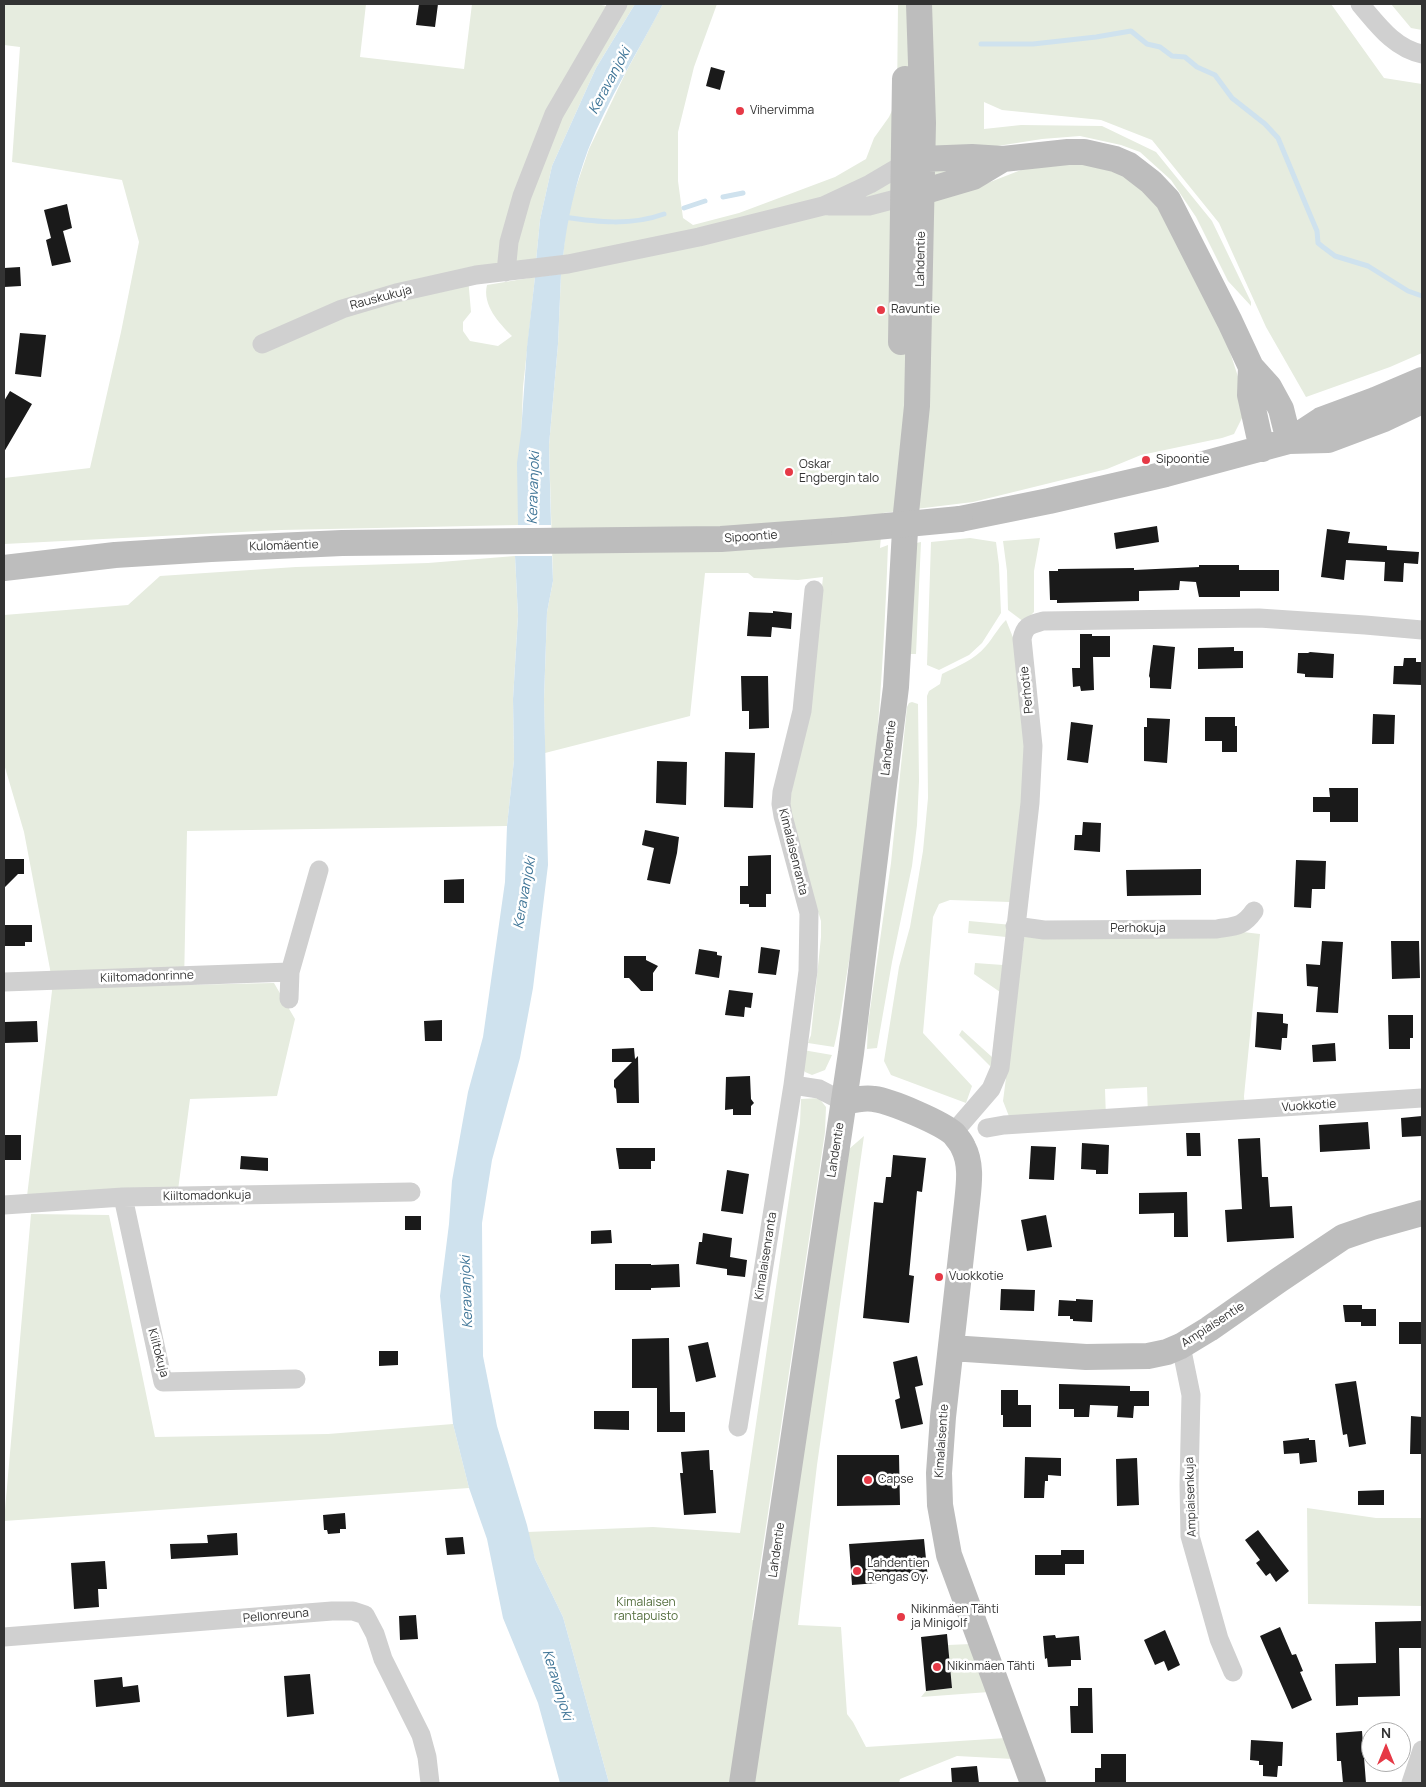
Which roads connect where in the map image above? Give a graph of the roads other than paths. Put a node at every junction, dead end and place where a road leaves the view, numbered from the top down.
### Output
1 (618, 4) edge
2 (908, 4) edge
3 (919, 4) edge
4 (1360, 4) edge
5 (1422, 54) edge
6 (1003, 159) junction
7 (913, 162) junction
8 (913, 194) junction
9 (823, 206) junction
10 (506, 272) junction
11 (262, 344) dead end
12 (1250, 367) junction
13 (1422, 380) edge
14 (1422, 401) edge
15 (1289, 441) junction
16 (1262, 449) junction
17 (564, 542) joint
18 (5, 568) edge
19 (814, 590) dead end
20 (1422, 630) edge
21 (319, 870) dead end
22 (1254, 911) dead end
23 (1015, 926) junction
24 (290, 972) junction
25 (4, 982) edge
26 (289, 999) dead end
27 (793, 1085) junction
28 (1422, 1098) edge
29 (844, 1102) junction
30 (987, 1128) dead end
31 (953, 1133) junction
32 (411, 1192) dead end
33 (123, 1197) junction
34 (4, 1205) edge
35 (1422, 1213) edge
36 (1181, 1346) junction
37 (952, 1348) junction
38 (296, 1379) dead end
39 (738, 1427) dead end
40 (4, 1637) edge
41 (1232, 1672) dead end
42 (1422, 1750) edge
43 (430, 1783) edge
44 (742, 1783) edge
45 (1034, 1783) edge
46 (1410, 1783) edge

1 - 10 street
2 - 7 main road, Lahdentie
3 - 7 main road, Lahdentie
4 - 5 street
6 - 7 main road
6 - 8 main road
6 - 12 main road
7 - 8 main road, Lahdentie
7 - 9 street
8 - 9 street
8 - 29 main road, Lahdentie
9 - 10 street
10 - 11 street, Rauskukuja
12 - 15 main road
12 - 16 main road
13 - 15 main road, Sipoontie
14 - 15 main road, Sipoontie
15 - 16 main road, Sipoontie
16 - 17 main road, Sipoontie, bridge
17 - 18 main road, Kulomäentie
19 - 27 street, Kimalaisenranta
20 - 23 street, Perhotie
21 - 24 street
22 - 23 street, Perhokuja
23 - 31 street, Perhotie
24 - 25 street, Kiiltomadonrinne
24 - 26 street
27 - 29 street
27 - 39 street, Kimalaisenranta
28 - 30 street, Vuokkotie
29 - 31 main road, Kimalaisentie
29 - 44 main road, Lahdentie
31 - 37 main road, Kimalaisentie
32 - 33 street, Kiiltomadonkuja
33 - 34 street, Kiiltomadonkuja
33 - 38 street, Kiiltokuja
35 - 36 main road, Ampiaisentie
36 - 37 main road, Ampiaisentie
36 - 41 street, Ampiaisenkuja
37 - 45 main road, Kimalaisentie
40 - 43 street, Pellonreuna
42 - 46 street

